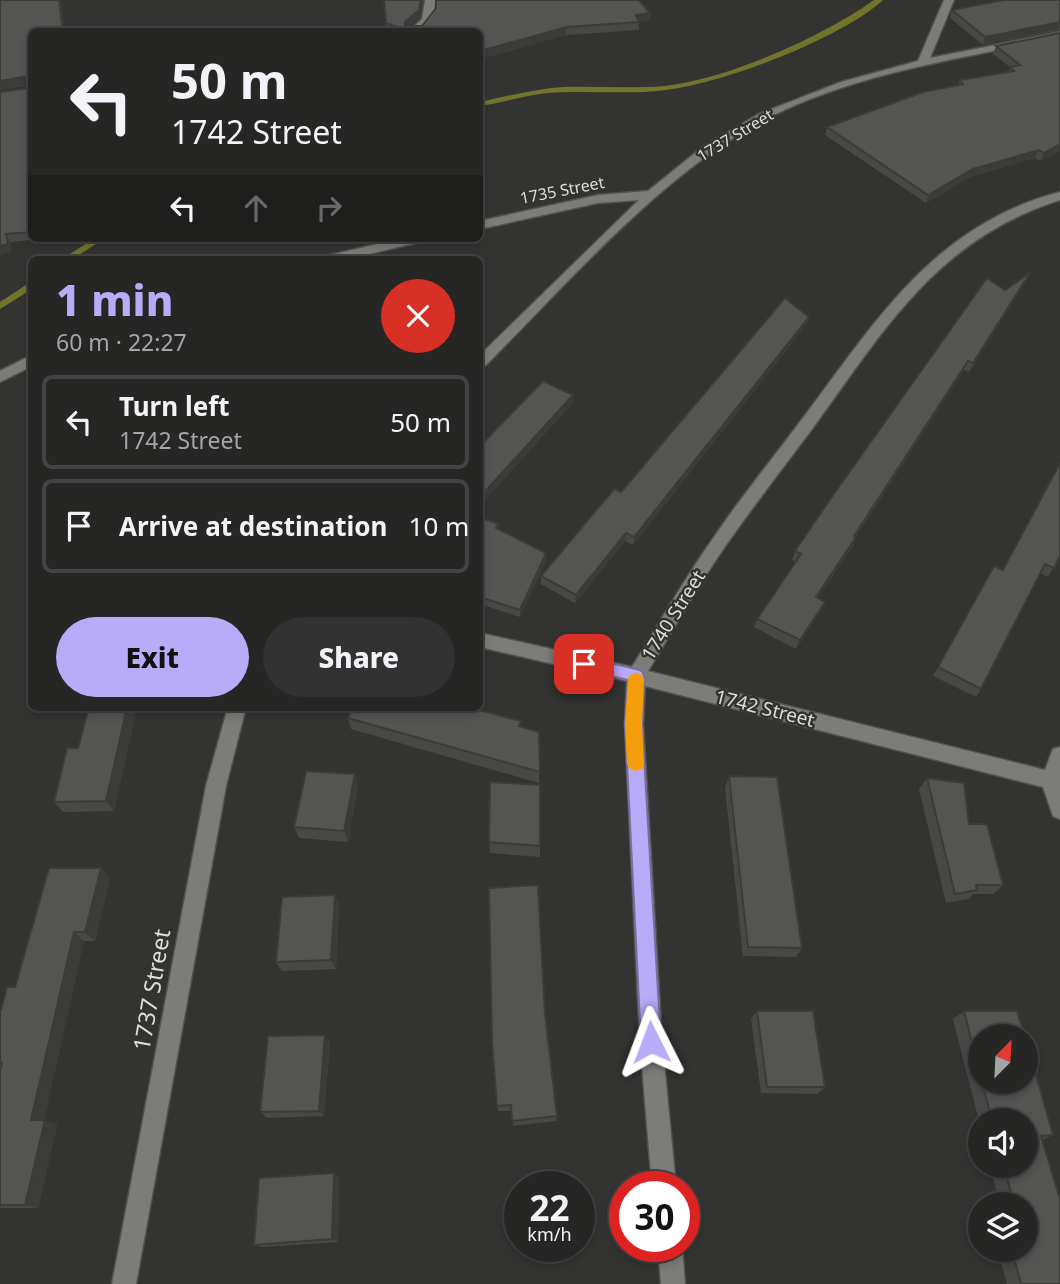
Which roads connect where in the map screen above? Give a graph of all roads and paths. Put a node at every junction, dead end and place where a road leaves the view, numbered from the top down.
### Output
1 (430, 0) edge
2 (950, 0) edge
3 (418, 28) edge
4 (1060, 35) edge
5 (922, 65) junction
6 (651, 195) junction
7 (1060, 196) edge
8 (483, 224) edge
9 (402, 242) edge
10 (344, 256) edge
11 (483, 360) edge
12 (28, 362) edge
13 (0, 377) edge
14 (483, 641) edge
15 (636, 676) junction
16 (236, 711) edge
17 (1060, 755) edge
18 (1050, 780) junction
19 (1060, 810) edge
20 (663, 1171) edge
21 (671, 1262) edge
22 (124, 1284) edge
23 (673, 1284) edge

1 - 3 street
2 - 5 street
4 - 5 street, 1737 Street
5 - 6 street, 1737 Street
6 - 8 street, 1735 Street
6 - 11 street, 1737 Street
7 - 15 street, 1740 Street
9 - 10 street
12 - 13 street
14 - 15 street, 1742 Street
15 - 18 street, 1742 Street
15 - 20 street, 1740 Street
16 - 22 street, 1737 Street
17 - 18 street
18 - 19 street
21 - 23 street

